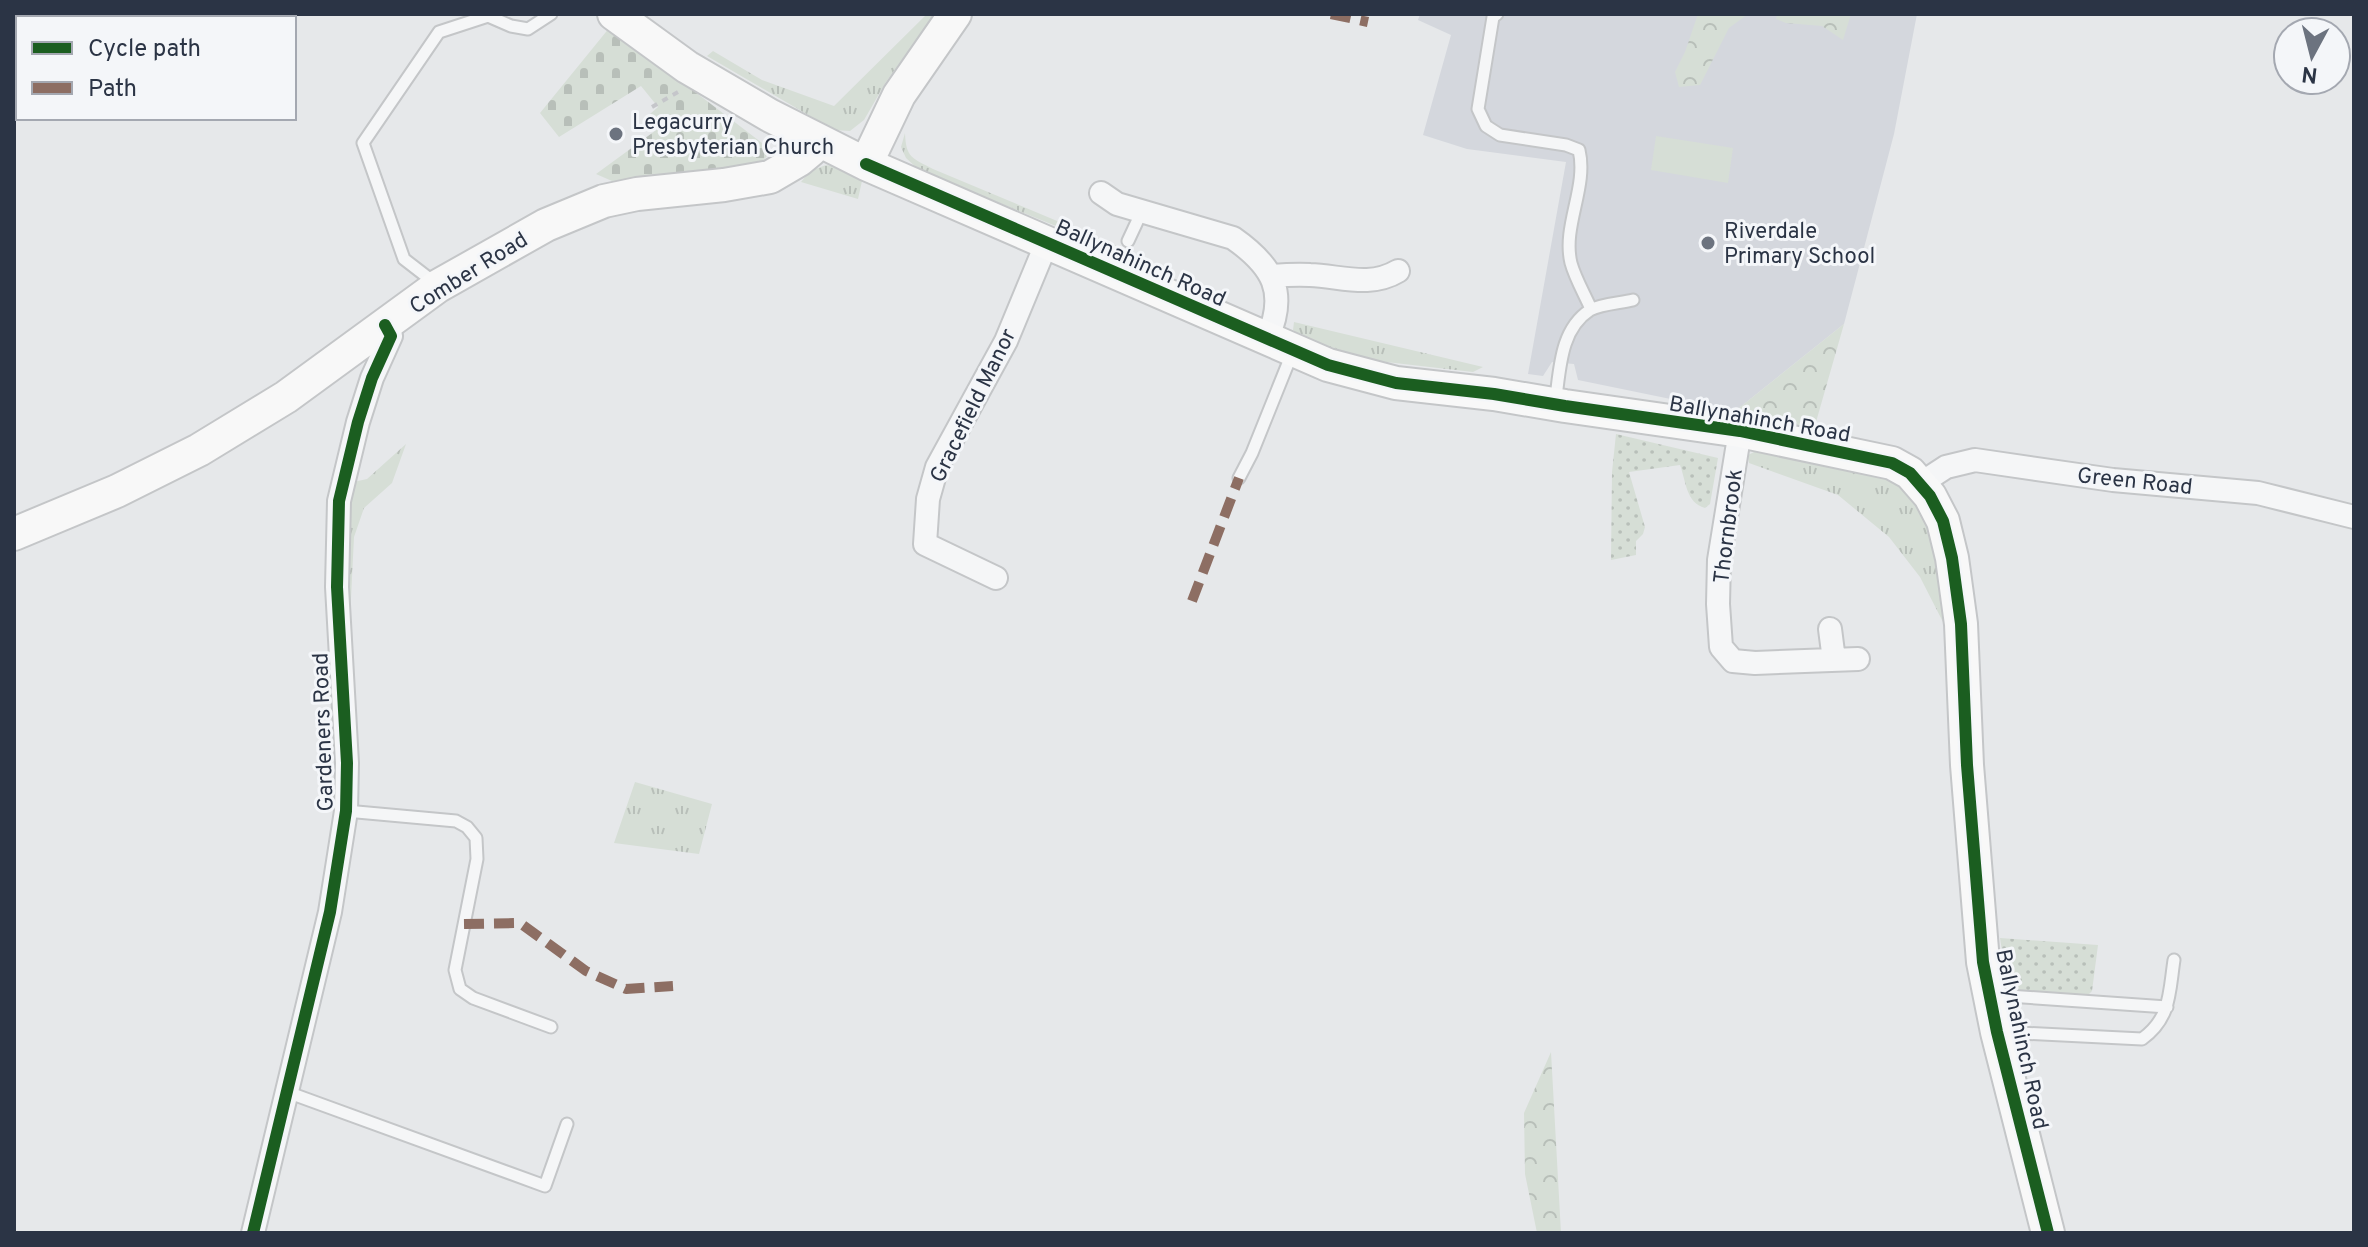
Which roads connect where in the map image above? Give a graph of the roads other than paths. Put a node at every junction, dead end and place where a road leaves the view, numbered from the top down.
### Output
1 (551, 14) edge
2 (614, 14) edge
3 (955, 14) edge
4 (1497, 14) edge
5 (816, 139) junction
6 (866, 164) junction
7 (1101, 193) dead end
8 (1142, 210) junction
9 (1128, 241) dead end
10 (1047, 242) junction
11 (1398, 271) dead end
12 (1271, 276) junction
13 (438, 286) junction
14 (1633, 300) dead end
15 (1591, 309) junction
16 (385, 325) junction
17 (1280, 345) junction
18 (1555, 404) junction
19 (1740, 431) junction
20 (1239, 478) dead end
21 (1920, 484) junction
22 (2354, 517) edge
23 (14, 534) edge
24 (996, 578) dead end
25 (1830, 629) dead end
26 (1858, 659) dead end
27 (1834, 660) junction
28 (346, 811) junction
29 (2174, 960) dead end
30 (1990, 994) junction
31 (2167, 1007) junction
32 (551, 1027) dead end
33 (1997, 1032) junction
34 (287, 1092) junction
35 (567, 1124) dead end
36 (253, 1233) edge
37 (2048, 1233) edge

1 - 13 lane
2 - 5 street, Ballynahinch Road
3 - 6 street
4 - 15 lane
5 - 6 street, Ballynahinch Road
5 - 13 street, Comber Road
6 - 10 street, Ballynahinch Road
7 - 8 street
8 - 9 lane
8 - 12 street
10 - 17 street, Ballynahinch Road
10 - 24 street, Gracefield Manor
11 - 12 street
12 - 17 street
13 - 16 street, Comber Road
14 - 15 lane
15 - 18 lane
16 - 23 street, Comber Road
16 - 28 street, Gardeners Road
17 - 18 street, Ballynahinch Road
17 - 20 lane
18 - 19 street, Ballynahinch Road
19 - 21 street, Ballynahinch Road
19 - 27 street, Thornbrook
21 - 22 street, Green Road
21 - 30 street, Ballynahinch Road
25 - 27 street
26 - 27 street, Thornbrook
28 - 32 lane
28 - 34 street, Gardeners Road
29 - 31 lane
30 - 31 lane
30 - 33 street, Ballynahinch Road
31 - 33 lane
33 - 37 street, Ballynahinch Road
34 - 35 lane
34 - 36 street, Gardeners Road

